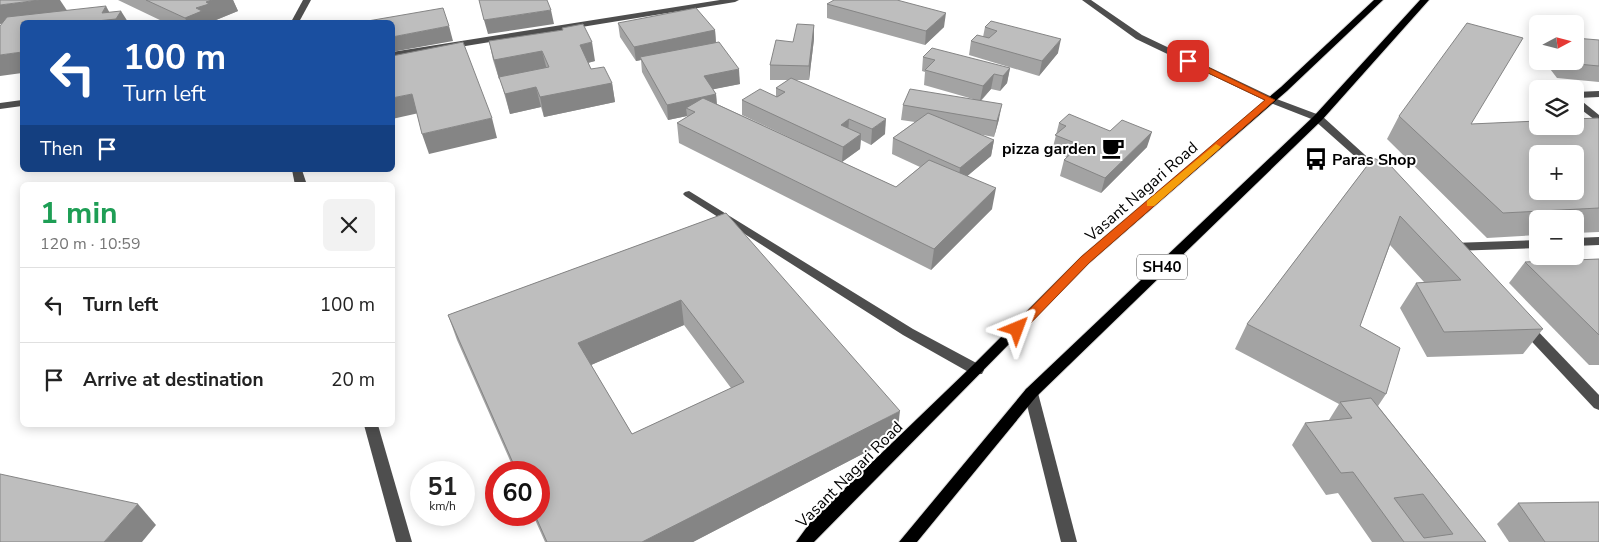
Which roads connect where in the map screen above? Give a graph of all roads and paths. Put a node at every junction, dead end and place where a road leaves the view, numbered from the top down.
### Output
1 (307, 0) edge
2 (734, 0) edge
3 (1086, 0) edge
4 (1379, 0) edge
5 (1425, 0) edge
6 (296, 20) edge
7 (395, 55) edge
8 (1599, 94) edge
9 (1584, 95) edge
10 (1271, 100) junction
11 (20, 103) edge
12 (0, 106) edge
13 (1584, 108) edge
14 (1318, 118) junction
15 (1599, 120) edge
16 (1391, 185) edge
17 (689, 194) dead end
18 (1599, 241) edge
19 (1584, 242) edge
20 (1529, 244) edge
21 (1465, 261) edge
22 (1518, 318) edge
23 (977, 370) junction
24 (1031, 393) junction
25 (1599, 404) edge
26 (372, 427) edge
27 (404, 542) edge
28 (804, 542) edge
29 (907, 542) edge
30 (1068, 542) edge

1 - 6 street
2 - 7 street
3 - 10 street
4 - 10 main road, Vasant Nagari Road
5 - 14 main road, SH40
8 - 9 street
10 - 14 street
10 - 23 main road, Vasant Nagari Road
11 - 12 street
13 - 15 street
14 - 16 street
14 - 24 main road, SH40
17 - 23 street
18 - 19 street
20 - 21 street
22 - 25 street
23 - 28 main road, Vasant Nagari Road
24 - 29 main road, SH40
24 - 30 street
26 - 27 street

